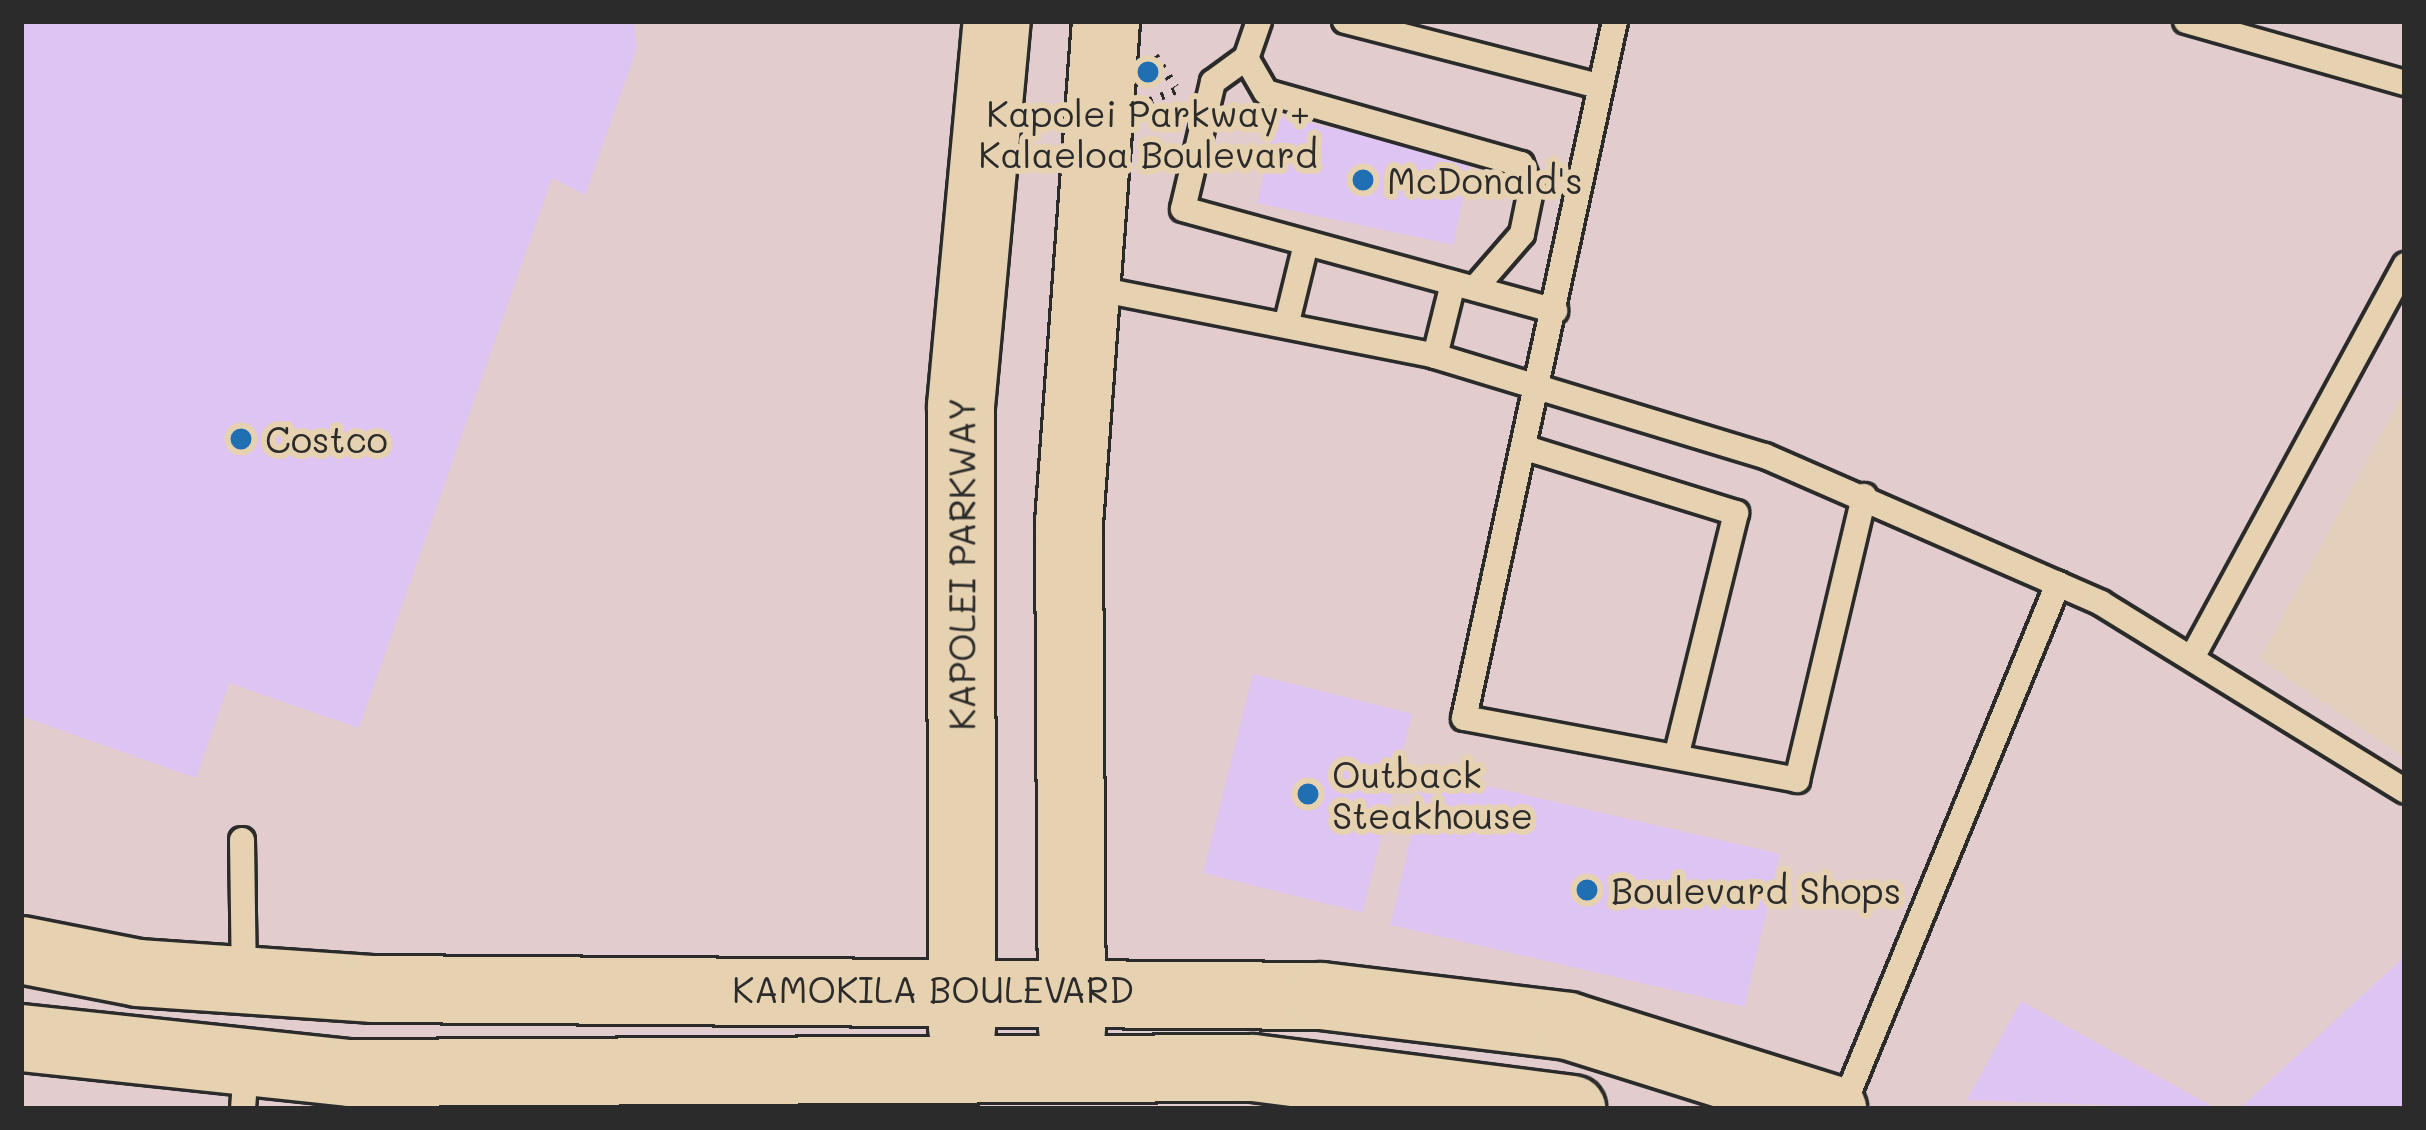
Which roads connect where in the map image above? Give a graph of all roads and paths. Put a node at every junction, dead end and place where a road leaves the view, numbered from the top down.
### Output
1 (997, 21) edge
2 (1259, 21) edge
3 (1346, 21) edge
4 (1615, 21) edge
5 (2186, 21) edge
6 (1395, 28) edge
7 (1130, 38) edge
8 (1246, 58) junction
9 (2405, 83) edge
10 (1599, 86) junction
11 (1175, 88) dead end
12 (1306, 244) junction
13 (2405, 266) edge
14 (1080, 286) junction
15 (1464, 286) junction
16 (1555, 311) junction
17 (1288, 322) junction
18 (1436, 356) junction
19 (1540, 385) junction
20 (1526, 448) junction
21 (1864, 496) junction
22 (2059, 584) junction
23 (2193, 656) junction
24 (1677, 753) junction
25 (2405, 791) edge
26 (242, 840) dead end
27 (21, 950) edge
28 (244, 983) junction
29 (1072, 988) junction
30 (962, 989) junction
31 (21, 1038) edge
32 (962, 1087) edge
33 (1073, 1087) edge
34 (245, 1089) edge
35 (1572, 1109) edge
36 (1837, 1109) edge

1 - 30 main road, KAPOLEI PARKWAY
2 - 8 lane
3 - 6 lane
4 - 10 lane
5 - 9 lane
6 - 10 lane
7 - 11 path
7 - 14 main road
8 - 12 lane
8 - 15 lane
10 - 16 lane
12 - 15 lane
12 - 17 lane
13 - 23 lane
14 - 17 lane
14 - 29 main road
15 - 16 lane
15 - 18 lane
16 - 19 lane
17 - 18 lane
18 - 19 lane
19 - 20 lane
19 - 21 lane
20 - 24 lane
20 - 24 lane
21 - 22 lane
21 - 24 lane
22 - 23 lane
22 - 36 lane
23 - 25 lane
26 - 28 lane
27 - 28 main road, KAMOKILA BOULEVARD
28 - 30 main road, KAMOKILA BOULEVARD
28 - 34 main road
29 - 30 main road, KAMOKILA BOULEVARD
29 - 33 main road
29 - 36 main road, KAMOKILA BOULEVARD
30 - 32 main road, KAPOLEI PARKWAY
31 - 34 main road
32 - 33 main road
32 - 34 main road
33 - 35 main road

